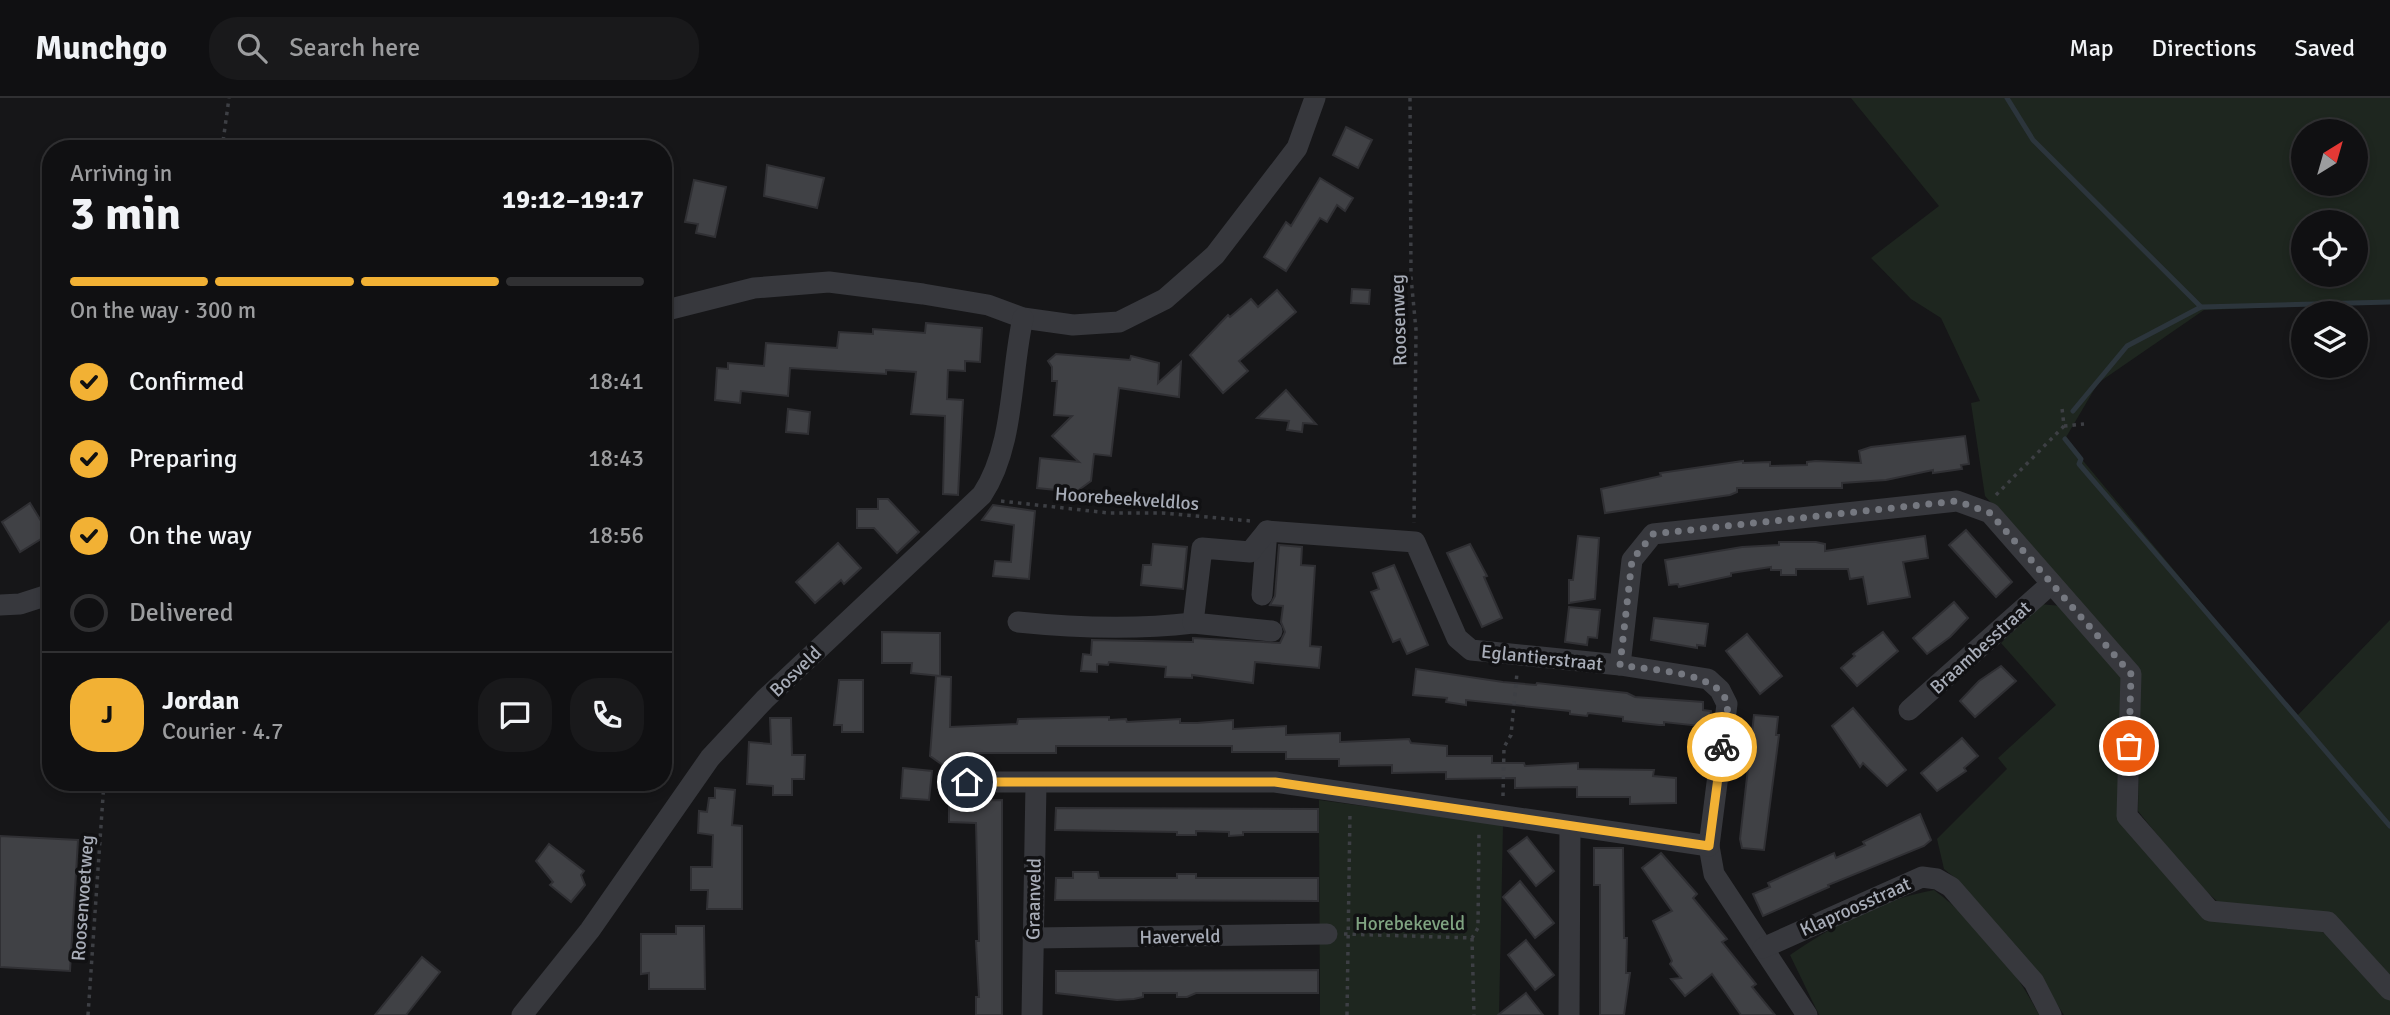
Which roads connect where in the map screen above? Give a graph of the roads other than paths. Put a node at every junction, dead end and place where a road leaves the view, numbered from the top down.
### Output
1 (1315, 98) edge
2 (672, 309) edge
3 (1023, 318) junction
4 (1267, 531) junction
5 (2051, 584) junction
6 (1262, 595) dead end
7 (42, 597) edge
8 (0, 604) edge
9 (1018, 622) dead end
10 (1193, 623) junction
11 (1272, 631) dead end
12 (1620, 665) junction
13 (1909, 710) dead end
14 (967, 782) dead end
15 (1036, 783) junction
16 (1570, 828) junction
17 (1709, 846) junction
18 (1337, 934) road end
19 (1032, 938) junction
20 (1763, 948) junction
21 (2390, 990) edge
22 (522, 1015) edge
23 (1032, 1015) edge
24 (1569, 1015) edge
25 (1807, 1015) edge
26 (2051, 1015) edge

1 - 3 street
2 - 3 street
3 - 22 street, Bosveld
4 - 6 street
4 - 10 street
4 - 12 street, Eglantierstraat
5 - 12 street
5 - 13 street, Braambesstraat
5 - 21 street
7 - 8 street
9 - 10 street
10 - 11 street
12 - 17 street, Eglantierstraat
14 - 15 street
15 - 16 street
15 - 19 street, Graanveld
16 - 17 street
16 - 24 street
17 - 20 street
18 - 19 street, Haverveld
19 - 23 street, Graanveld
20 - 25 street
20 - 26 street, Klaproosstraat

